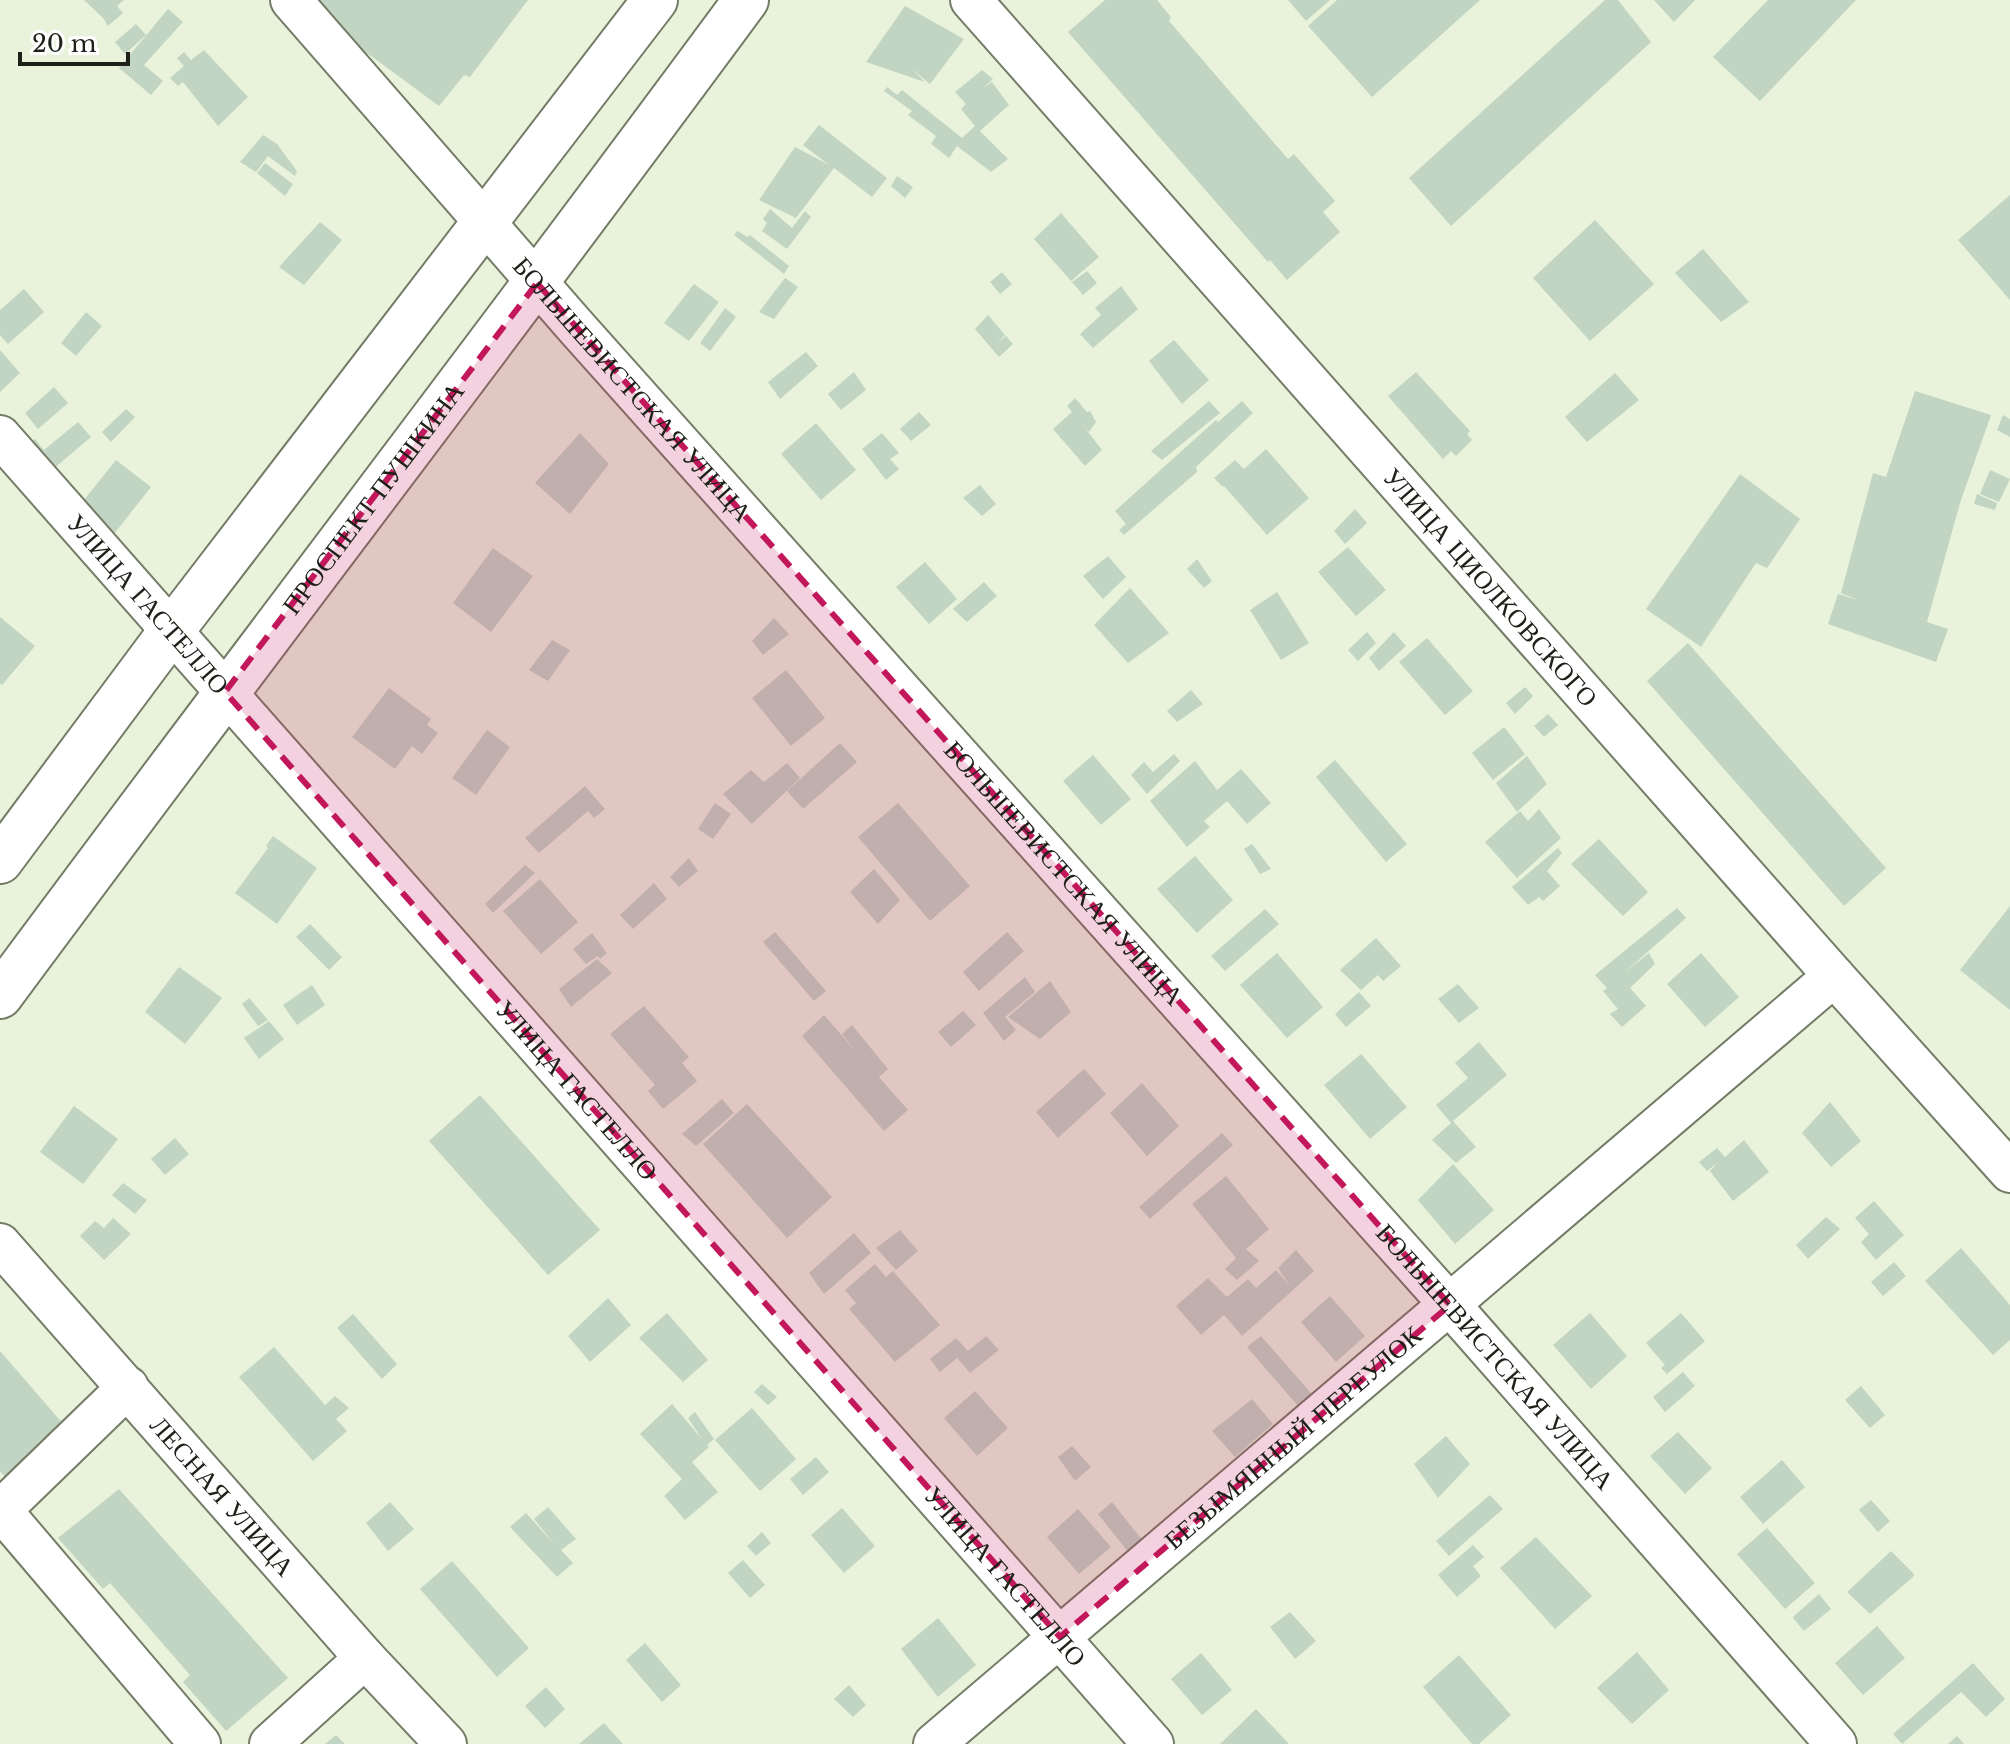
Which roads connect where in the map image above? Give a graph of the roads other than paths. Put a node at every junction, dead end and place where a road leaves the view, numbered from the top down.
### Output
1 (291, 0) edge
2 (655, 0) edge
3 (746, 0) edge
4 (971, 0) edge
5 (483, 221) junction
6 (537, 283) junction
7 (0, 436) edge
8 (172, 630) junction
9 (225, 692) junction
10 (0, 861) edge
11 (1834, 976) junction
12 (0, 996) edge
13 (2010, 1172) edge
14 (0, 1244) edge
15 (1450, 1305) junction
16 (128, 1387) junction
17 (0, 1510) edge
18 (1060, 1637) junction
19 (365, 1658) junction
20 (200, 1744) edge
21 (270, 1744) edge
22 (446, 1744) edge
23 (934, 1744) edge
24 (1153, 1744) edge
25 (1836, 1744) edge

1 - 5 street, БОЛЬШЕВИСТСКАЯ УЛИЦА
2 - 5 main road
3 - 6 main road, ПРОСПЕКТ ПУШКИНА
4 - 11 street, УЛИЦА ЦИОЛКОВСКОГО
5 - 6 street, БОЛЬШЕВИСТСКАЯ УЛИЦА
5 - 8 main road
6 - 9 main road, ПРОСПЕКТ ПУШКИНА
6 - 15 street, БОЛЬШЕВИСТСКАЯ УЛИЦА
7 - 8 street, УЛИЦА ГАСТЕЛЛО
8 - 9 street, УЛИЦА ГАСТЕЛЛО
8 - 10 main road
9 - 12 main road, ПРОСПЕКТ ПУШКИНА
9 - 18 street, УЛИЦА ГАСТЕЛЛО
11 - 13 street, УЛИЦА ЦИОЛКОВСКОГО
11 - 15 street, БЕЗЫМЯННЫЙ ПЕРЕУЛОК
14 - 16 street, ЛЕСНАЯ УЛИЦА
15 - 18 street, БЕЗЫМЯННЫЙ ПЕРЕУЛОК
15 - 25 street, БОЛЬШЕВИСТСКАЯ УЛИЦА
16 - 17 street
16 - 19 street, ЛЕСНАЯ УЛИЦА
17 - 20 street
18 - 23 street, БЕЗЫМЯННЫЙ ПЕРЕУЛОК
18 - 24 street, УЛИЦА ГАСТЕЛЛО
19 - 21 street
19 - 22 street, ЛЕСНАЯ УЛИЦА

